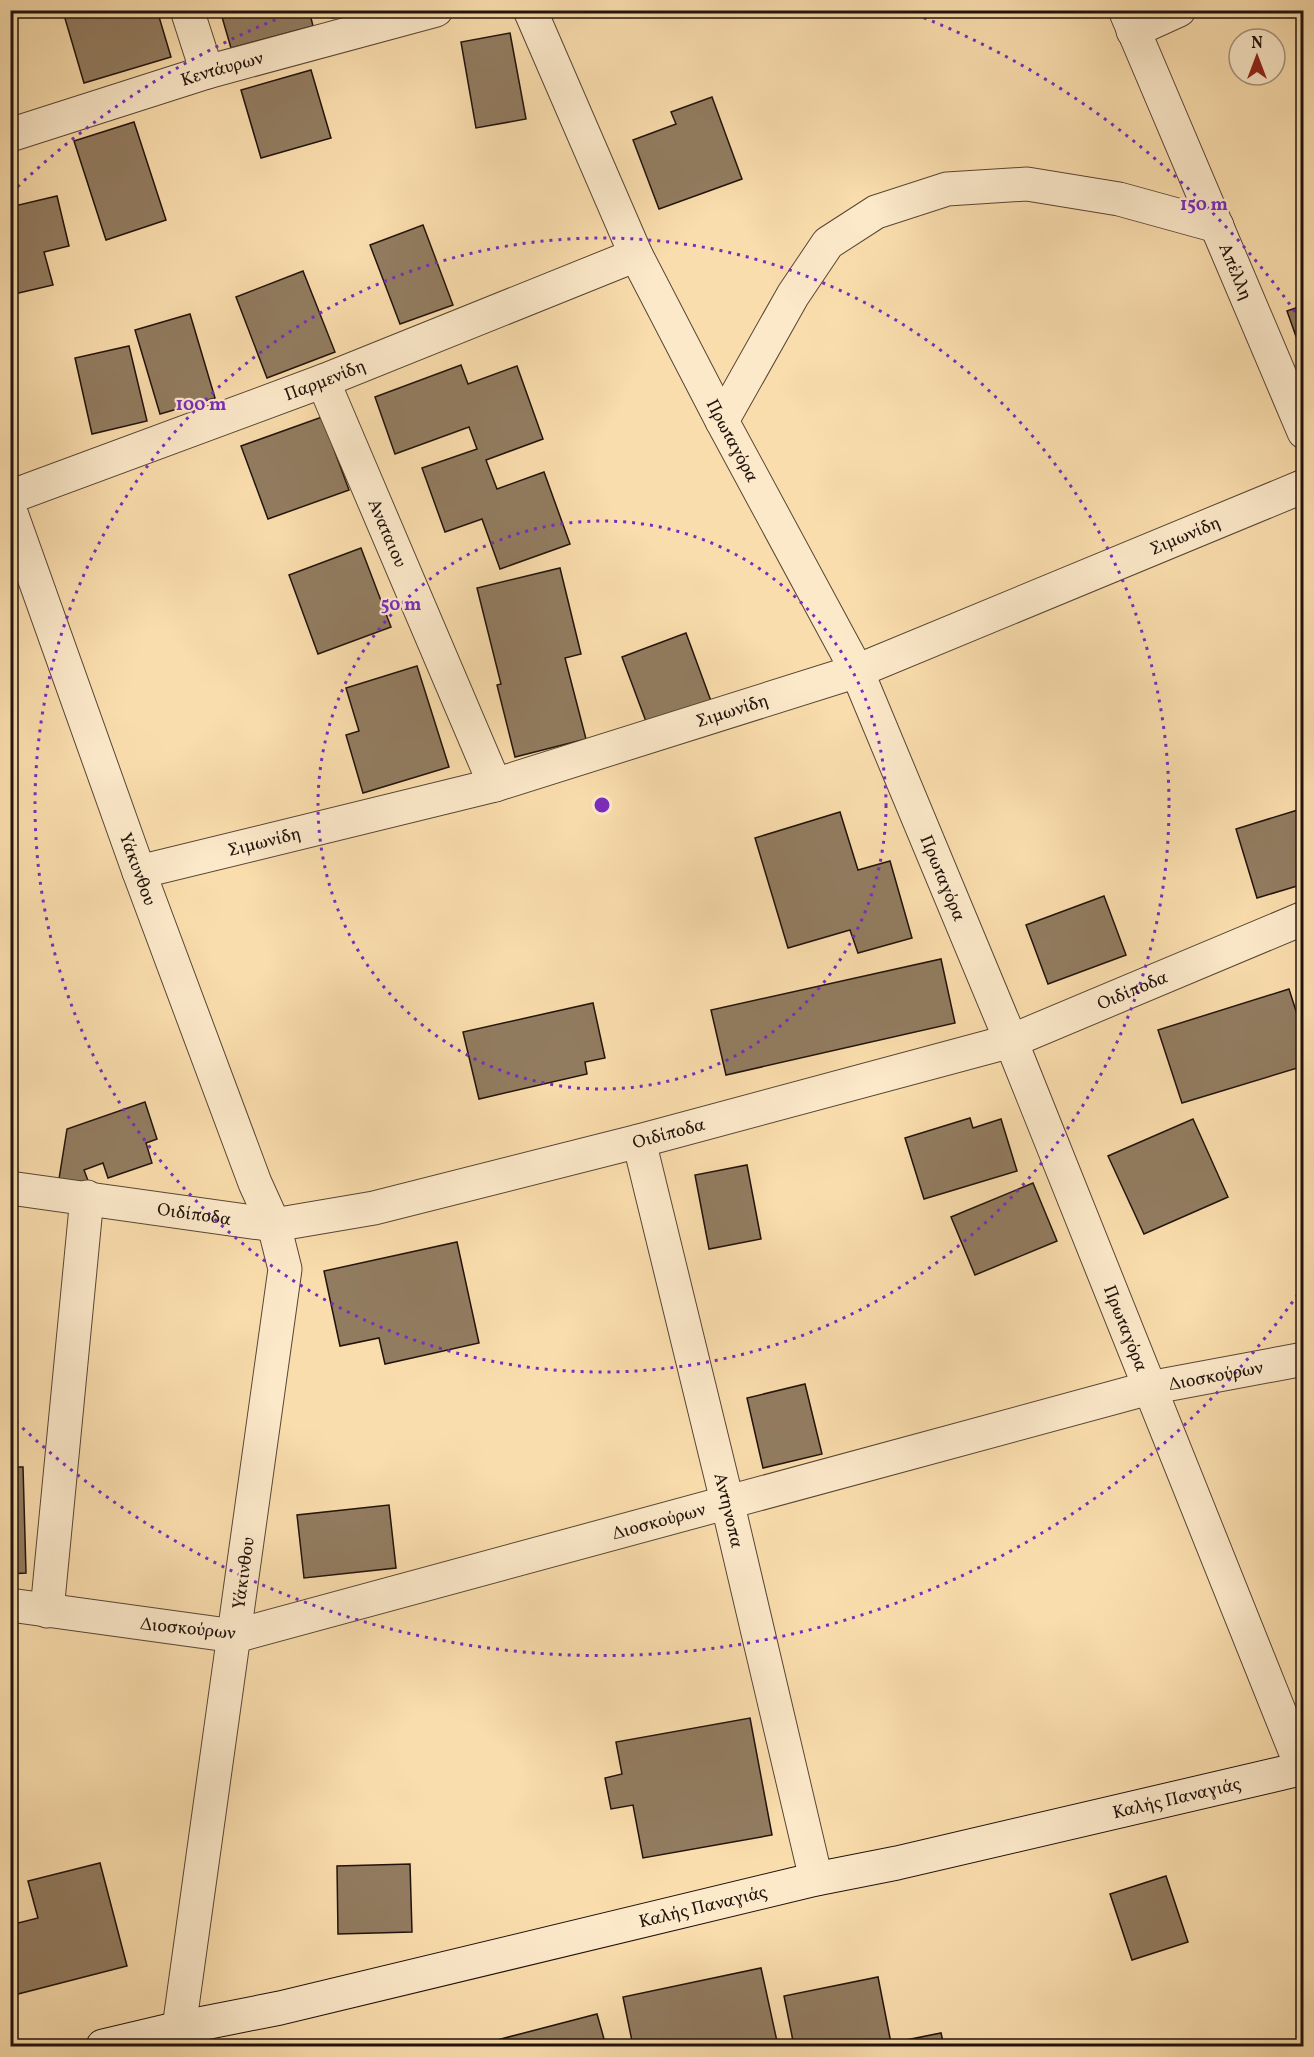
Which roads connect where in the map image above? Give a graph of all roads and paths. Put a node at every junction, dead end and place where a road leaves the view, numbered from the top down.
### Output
1 (187, 10) edge
2 (436, 10) edge
3 (530, 10) edge
4 (1179, 10) edge
5 (1129, 21) edge
6 (207, 72) junction
7 (10, 135) edge
8 (1217, 226) junction
9 (636, 255) junction
10 (323, 381) junction
11 (722, 421) junction
12 (1304, 432) edge
13 (1304, 486) edge
14 (10, 497) edge
15 (10, 510) edge
16 (857, 671) junction
17 (495, 785) junction
18 (139, 872) junction
19 (1304, 918) edge
20 (1011, 1041) junction
21 (639, 1141) junction
22 (10, 1188) edge
23 (87, 1197) junction
24 (274, 1225) junction
25 (1304, 1359) edge
26 (1149, 1388) junction
27 (727, 1501) junction
28 (10, 1605) edge
29 (47, 1611) junction
30 (235, 1636) junction
31 (1303, 1768) edge
32 (816, 1879) junction
33 (179, 2028) junction
34 (103, 2046) edge

1 - 6 street
2 - 6 street, Κεντάυρων
3 - 9 street, Πρωταγόρα
4 - 5 street
5 - 8 street, Απέλλη
6 - 7 street, Κεντάυρων
8 - 11 street
8 - 12 street, Απέλλη
9 - 10 street, Παρμενίδη
9 - 11 street, Πρωταγόρα
10 - 14 street, Παρμενίδη
10 - 17 street, Αναταιου
11 - 16 street, Πρωταγόρα
13 - 16 street, Σιμωνίδη
15 - 18 street, Υάκυνθου
16 - 17 street, Σιμωνίδη
16 - 20 street, Πρωταγόρα
17 - 18 street, Σιμωνίδη
18 - 24 street, Υάκυνθου
19 - 20 street, Οιδίποδα
20 - 21 street, Οιδίποδα
20 - 26 street, Πρωταγόρα
21 - 24 street, Οιδίποδα
21 - 27 street, Αντηνοπα
22 - 23 street, Οιδίποδα
23 - 24 street, Οιδίποδα
23 - 29 street
24 - 30 street, Υάκινθου
25 - 26 street, Διοσκούρων
26 - 27 street, Διοσκούρων
26 - 31 street, Πρωταγόρα
27 - 30 street, Διοσκούρων
27 - 32 street, Αντηνοπα
28 - 29 street, Διοσκούρων
29 - 30 street, Διοσκούρων
30 - 33 street, Υάκινθου
31 - 32 street, Καλής Παναγιάς
32 - 33 street, Καλής Παναγιάς
33 - 34 street, Καλής Παναγιάς

